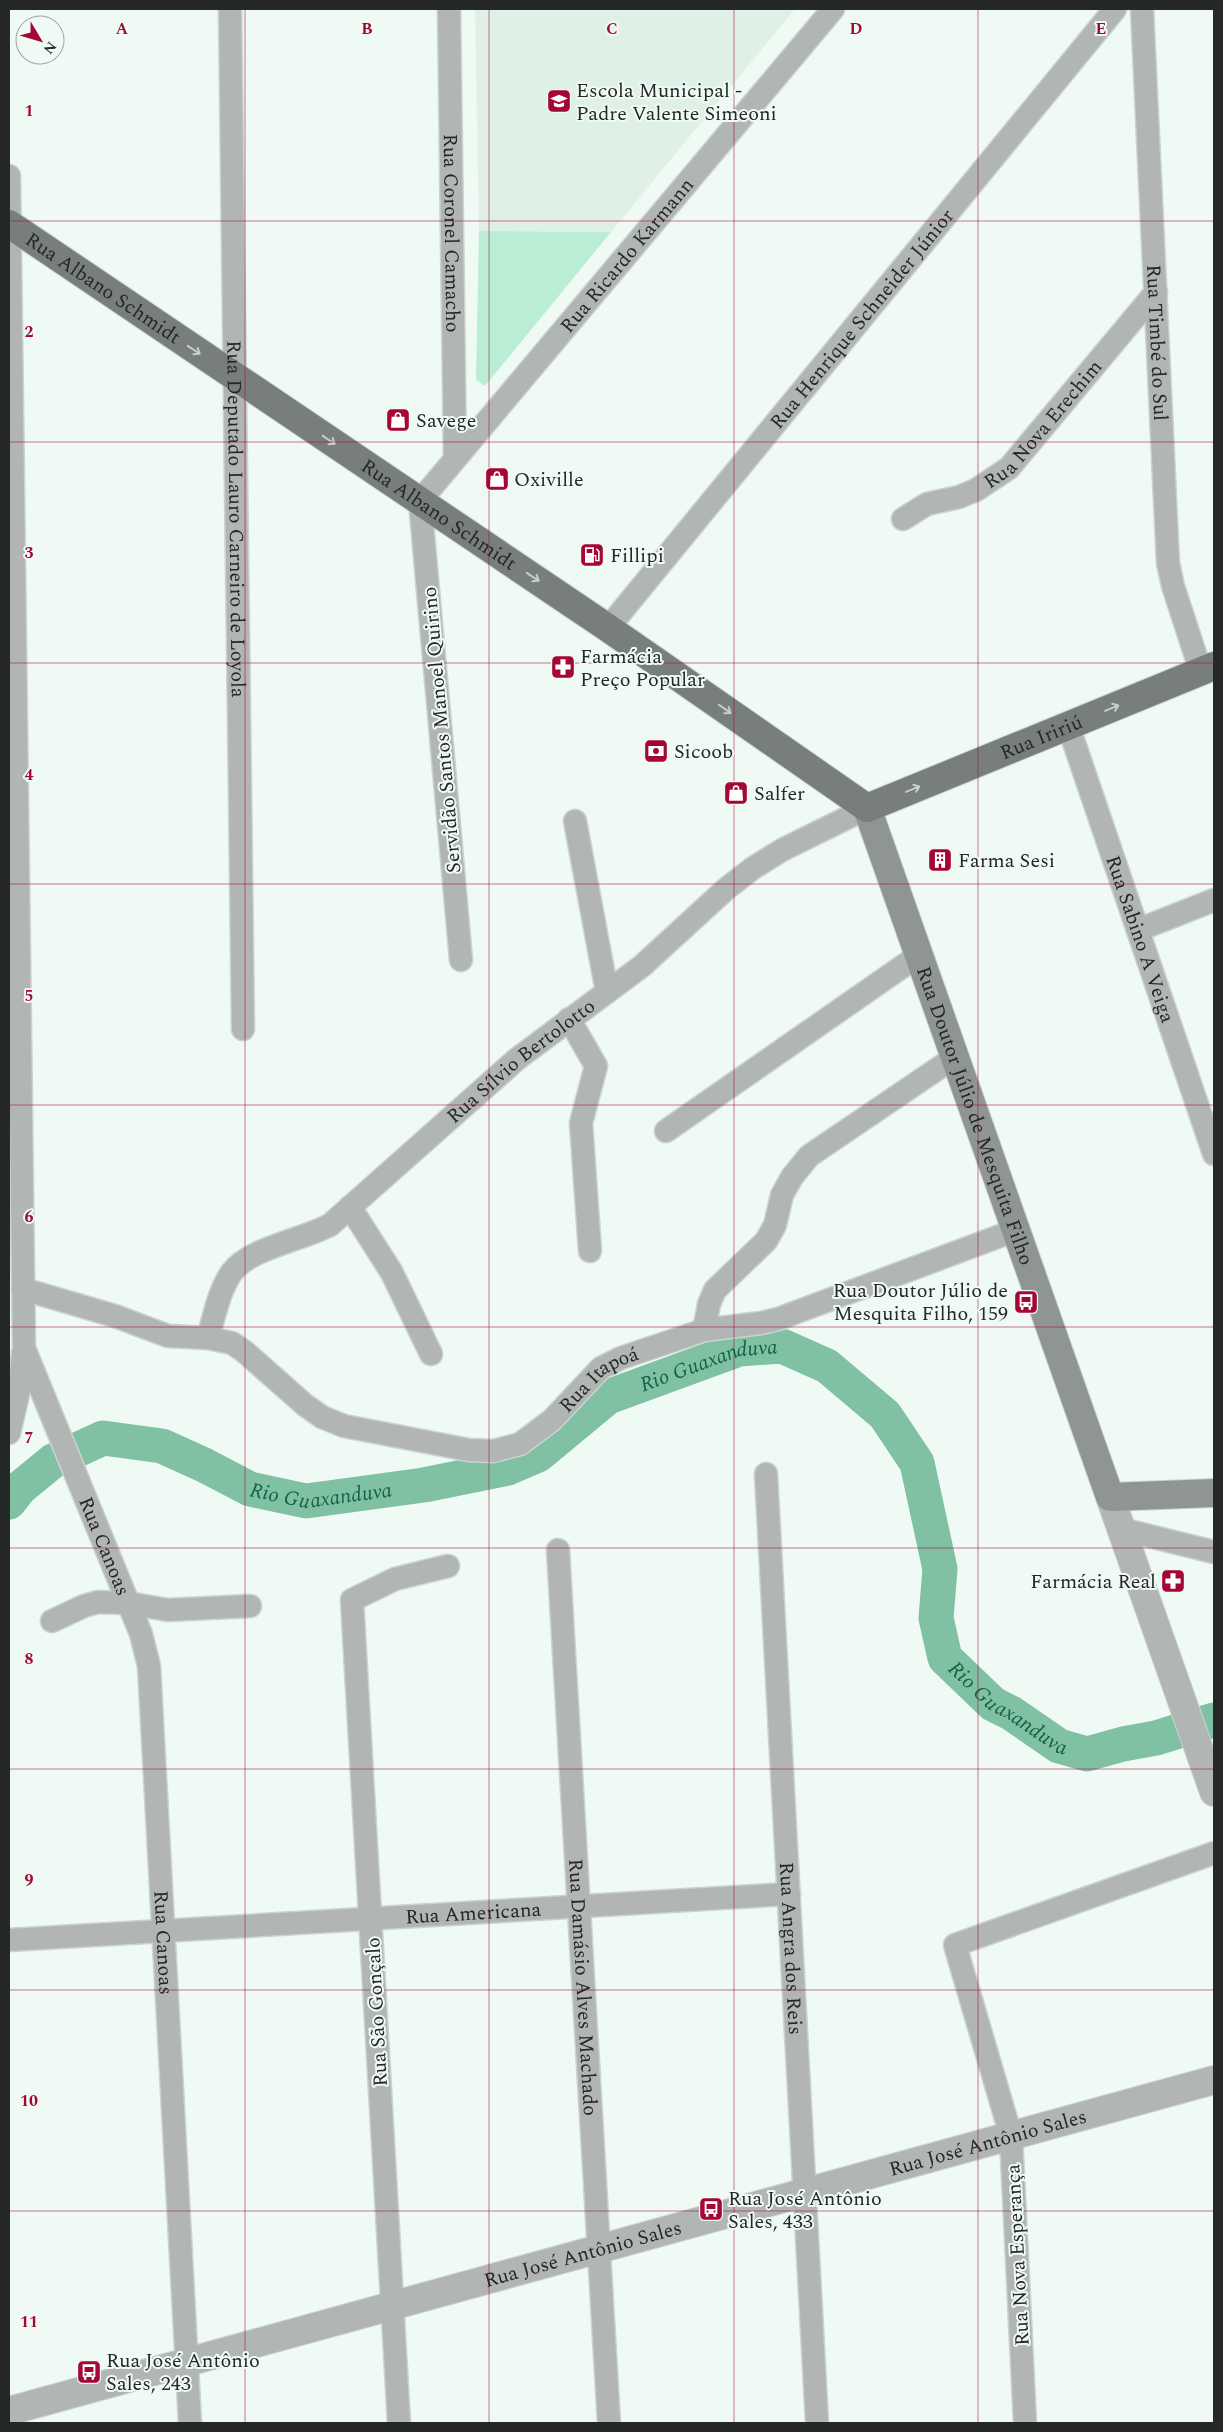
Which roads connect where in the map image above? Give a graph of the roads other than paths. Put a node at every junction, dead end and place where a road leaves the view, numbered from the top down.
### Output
1 (230, 9) edge
2 (450, 9) edge
3 (832, 9) edge
4 (1115, 9) edge
5 (1142, 9) edge
6 (9, 176) edge
7 (9, 224) edge
8 (1156, 292) junction
9 (235, 378) junction
10 (455, 458) junction
11 (420, 501) junction
12 (903, 519) dead end
13 (11, 559) edge
14 (608, 628) junction
15 (1208, 669) edge
16 (12, 706) edge
17 (1068, 726) junction
18 (868, 808) junction
19 (575, 821) dead end
20 (1214, 900) edge
21 (1138, 930) junction
22 (919, 955) junction
23 (461, 960) dead end
24 (607, 992) junction
25 (569, 1019) junction
26 (243, 1029) dead end
27 (955, 1057) junction
28 (666, 1131) dead end
29 (1214, 1154) edge
30 (350, 1207) junction
31 (1016, 1230) junction
32 (590, 1251) dead end
33 (23, 1289) junction
34 (704, 1330) junction
35 (208, 1338) junction
36 (16, 1350) edge
37 (431, 1354) dead end
38 (9, 1433) edge
39 (766, 1474) dead end
40 (1214, 1493) edge
41 (1110, 1498) junction
42 (1121, 1529) junction
43 (558, 1550) dead end
44 (1214, 1552) edge
45 (448, 1566) dead end
46 (128, 1603) junction
47 (250, 1606) dead end
48 (52, 1621) dead end
49 (1214, 1792) edge
50 (1214, 1853) edge
51 (789, 1894) junction
52 (579, 1906) junction
53 (370, 1919) junction
54 (163, 1931) junction
55 (9, 1940) edge
56 (1214, 2080) edge
57 (1011, 2136) junction
58 (805, 2193) junction
59 (598, 2249) junction
60 (392, 2306) junction
61 (187, 2363) junction
62 (9, 2411) edge
63 (190, 2423) edge
64 (399, 2423) edge
65 (608, 2423) edge
66 (817, 2423) edge
67 (1025, 2423) edge

1 - 9 street, Rua Deputado Lauro Carneiro de Loyola
2 - 10 street, Rua Coronel Camacho
3 - 10 street, Rua Ricardo Karmann
4 - 14 street, Rua Henrique Schneider Júnior
5 - 8 street, Rua Timbé do Sul
6 - 7 street
7 -> 9 main road, Rua Albano Schmidt
7 - 13 street
8 - 12 street, Rua Nova Erechim
8 - 15 street, Rua Timbé do Sul
9 -> 11 main road, Rua Albano Schmidt
9 - 26 street, Rua Deputado Lauro Carneiro de Loyola
10 - 11 street, Rua Ricardo Karmann
11 -> 14 main road, Rua Albano Schmidt
11 - 23 street, Servidão Santos Manoel Quirino
13 - 16 street
14 -> 18 main road, Rua Albano Schmidt
17 -> 15 main road, Rua Iririú
16 - 33 street
18 -> 17 main road, Rua Iririú
17 - 21 street, Rua Sabino A Veiga
18 - 22 main road, Rua Doutor Júlio de Mesquita Filho
18 - 24 street, Rua Sílvio Bertolotto
19 - 24 street
20 - 21 street
21 - 29 street, Rua Sabino A Veiga
22 - 27 main road, Rua Doutor Júlio de Mesquita Filho
22 - 28 street
24 - 25 street, Rua Sílvio Bertolotto
25 - 30 street, Rua Sílvio Bertolotto
25 - 32 street
27 - 31 main road, Rua Doutor Júlio de Mesquita Filho
27 - 34 street
30 - 35 street, Rua Sílvio Bertolotto
30 - 37 street
31 - 34 street, Rua Itapoá
31 - 41 main road, Rua Doutor Júlio de Mesquita Filho
33 - 35 street, Rua Itapoá
33 - 36 street
34 - 35 street, Rua Itapoá
36 - 38 street
36 - 46 street, Rua Canoas
39 - 51 street, Rua Angra dos Reis
40 - 41 main road
41 - 42 street, Rua Doutor Júlio de Mesquita Filho
42 - 44 street
42 - 49 street, Rua Doutor Júlio de Mesquita Filho
43 - 52 street, Rua Damásio Alves Machado
45 - 53 street, Rua São Gonçalo
46 - 47 street
46 - 48 street
46 - 54 street, Rua Canoas
50 - 57 street, Rua Nova Esperança
51 - 52 street, Rua Americana
51 - 58 street, Rua Angra dos Reis
52 - 53 street, Rua Americana
52 - 59 street, Rua Damásio Alves Machado
53 - 54 street, Rua Americana
53 - 60 street, Rua São Gonçalo
54 - 55 street, Rua Americana
54 - 61 street, Rua Canoas
56 - 57 street, Rua José Antônio Sales
57 - 58 street, Rua José Antônio Sales
57 - 67 street, Rua Nova Esperança
58 - 59 street, Rua José Antônio Sales
58 - 66 street, Rua Angra dos Reis
59 - 60 street, Rua José Antônio Sales
59 - 65 street, Rua Damásio Alves Machado
60 - 61 street, Rua José Antônio Sales
60 - 64 street, Rua São Gonçalo
61 - 62 street, Rua José Antônio Sales
61 - 63 street, Rua Canoas

